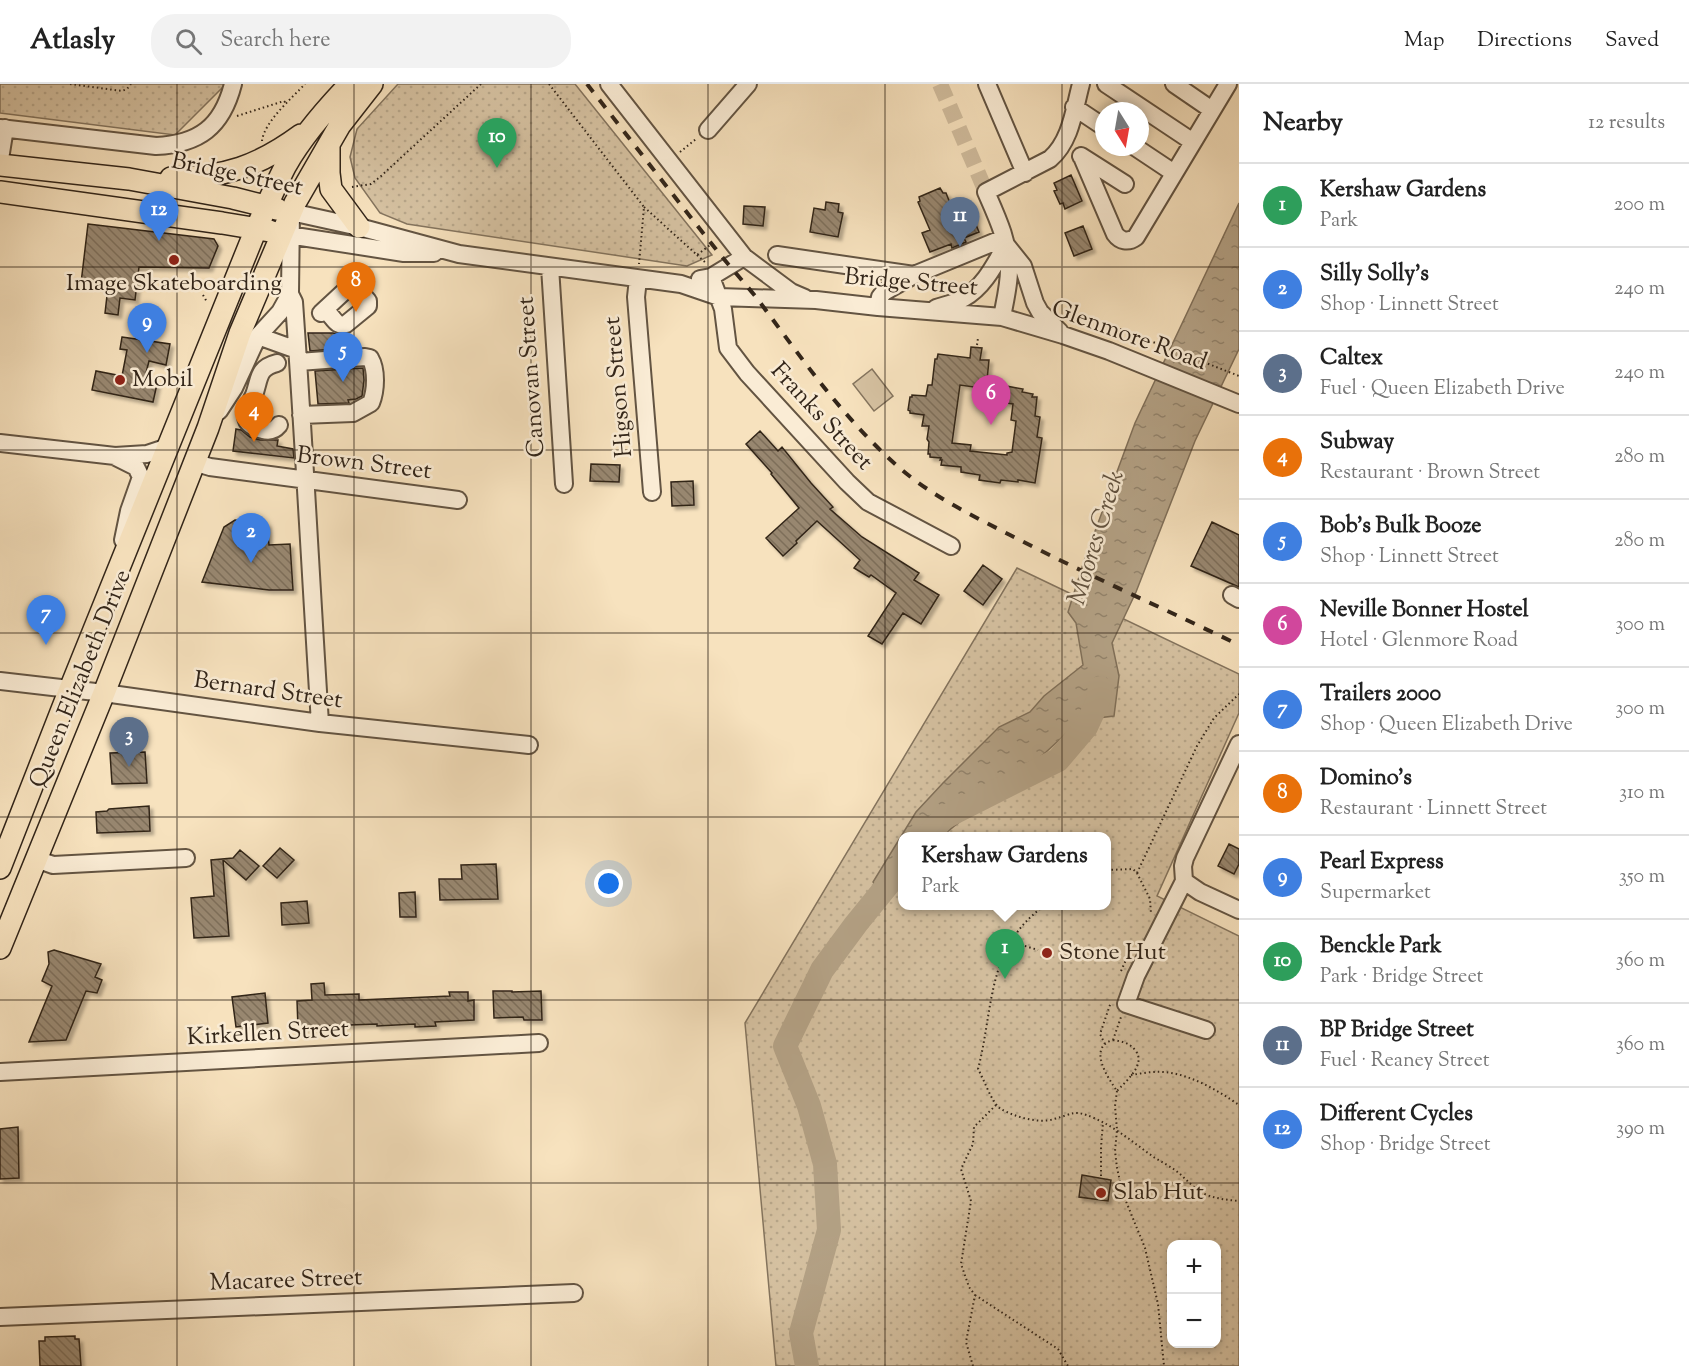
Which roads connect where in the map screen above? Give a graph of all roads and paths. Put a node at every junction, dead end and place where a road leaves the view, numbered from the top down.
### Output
1 (70, 84) edge
2 (105, 84) edge
3 (131, 84) edge
4 (233, 84) edge
5 (305, 84) edge
6 (350, 84) edge
7 (372, 84) edge
8 (481, 84) edge
9 (549, 84) edge
10 (609, 84) edge
11 (748, 84) edge
12 (987, 84) edge
13 (1081, 84) edge
14 (1106, 84) edge
15 (1173, 84) edge
16 (1228, 84) edge
17 (104, 90) junction
18 (287, 103) junction
19 (1074, 107) junction
20 (1212, 110) junction
21 (220, 116) junction
22 (1095, 121) edge
23 (313, 126) junction
24 (2, 128) edge
25 (708, 130) joint
26 (1192, 142) junction
27 (262, 143) dead end
28 (328, 144) junction
29 (1061, 146) junction
30 (678, 154) dead end
31 (1148, 156) edge
32 (1082, 157) junction
33 (0, 159) edge
34 (0, 165) edge
35 (47, 170) junction
36 (1025, 173) junction
37 (1174, 173) junction
38 (129, 179) junction
39 (1125, 184) dead end
40 (347, 188) dead end
41 (0, 192) edge
42 (266, 207) junction
43 (644, 207) junction
44 (115, 208) junction
45 (291, 212) junction
46 (358, 227) junction
47 (256, 229) junction
48 (287, 234) junction
49 (718, 238) dead end
50 (1005, 242) junction
51 (459, 254) junction
52 (777, 255) dead end
53 (744, 257) junction
54 (549, 267) junction
55 (914, 275) junction
56 (711, 276) junction
57 (638, 279) junction
58 (681, 284) junction
59 (290, 294) junction
60 (719, 297) junction
61 (816, 300) junction
62 (878, 307) junction
63 (931, 310) junction
64 (1002, 317) junction
65 (1120, 329) dead end
66 (1063, 335) junction
67 (258, 336) junction
68 (978, 338) dead end
69 (977, 345) dead end
70 (298, 356) junction
71 (277, 363) dead end
72 (1239, 376) edge
73 (1239, 404) edge
74 (301, 415) junction
75 (279, 425) dead end
76 (208, 428) junction
77 (0, 443) edge
78 (168, 447) junction
79 (115, 456) junction
80 (193, 462) junction
81 (305, 480) junction
82 (564, 484) dead end
83 (652, 492) dead end
84 (458, 500) dead end
85 (951, 546) dead end
86 (115, 577) junction
87 (0, 681) edge
88 (70, 689) junction
89 (104, 693) junction
90 (1239, 694) edge
91 (320, 723) junction
92 (1239, 744) edge
93 (529, 746) dead end
94 (186, 858) dead end
95 (36, 859) junction
96 (0, 868) edge
97 (1111, 870) edge
98 (1184, 881) junction
99 (1040, 910) edge
100 (1239, 910) edge
101 (1012, 942) junction
102 (0, 948) edge
103 (1038, 950) dead end
104 (1126, 1004) junction
105 (1206, 1030) dead end
106 (1113, 1040) junction
107 (539, 1043) dead end
108 (0, 1072) edge
109 (1131, 1075) junction
110 (1117, 1091) junction
111 (996, 1105) junction
112 (1239, 1105) edge
113 (1103, 1123) junction
114 (1117, 1130) junction
115 (1101, 1176) dead end
116 (1239, 1201) edge
117 (574, 1293) dead end
118 (975, 1295) junction
119 (0, 1317) edge
120 (973, 1366) edge
121 (1068, 1366) edge
122 (1164, 1366) edge

1 - 17 path
2 - 17 path
3 - 17 path
4 - 21 street
5 - 18 path
6 - 23 main road
7 - 28 main road, Queen Elizabeth Drive
8 - 40 path
9 - 43 path
10 - 53 street
11 - 25 street
12 - 36 street
13 - 19 street
14 - 26 street
15 - 20 street
16 - 20 street
18 - 21 path
18 - 27 path
19 - 22 street
19 - 29 street
20 - 26 street
21 - 24 street
23 - 38 main road
23 - 42 main road, Queen Elizabeth Drive
24 - 33 street
25 - 30 path
26 - 37 street
28 - 45 main road, Queen Elizabeth Drive
28 - 46 main road
29 - 32 street
29 - 36 street
31 - 37 street
32 - 37 street
32 - 39 street
34 - 35 main road, Bridge Street
35 - 38 main road, Bridge Street
35 - 44 main road
36 - 50 street
38 - 42 main road, Bridge Street
41 - 44 main road, Bridge Street
42 - 45 main road, Bridge Street
42 - 47 main road, Queen Elizabeth Drive
43 - 49 path
43 - 57 path
44 - 47 main road, Bridge Street
45 - 46 street, Bridge Street
45 - 48 main road, Queen Elizabeth Drive
46 - 51 street, Bridge Street
47 - 48 main road, Bridge Street
47 - 78 main road, Queen Elizabeth Drive
48 - 51 street, Bridge Street
48 - 59 street, Queen Elizabeth Drive
48 - 76 main road, Queen Elizabeth Drive
50 - 55 street
50 - 63 street
50 - 64 street
50 - 66 street
51 - 54 street, Bridge Street
52 - 55 street
53 - 56 street, Bridge Street
53 - 61 street, Bridge Street
54 - 57 street, Bridge Street
54 - 82 street, Canovan Street
55 - 62 street
56 - 58 street, Bridge Street
56 - 60 street, Franks Street
57 - 58 street, Bridge Street
57 - 83 street, Higson Street
58 - 60 street, Bridge Street
59 - 67 street, Queen Elizabeth Drive
59 - 70 street
60 - 61 street, Bridge Street
60 - 85 street, Franks Street
61 - 62 street, Bridge Street
62 - 63 street, Bridge Street
63 - 64 street, Bridge Street
64 - 66 street, Glenmore Road
65 - 72 path
66 - 73 street, Glenmore Road
67 - 70 street
67 - 76 street, Queen Elizabeth Drive
68 - 69 path
70 - 74 street
70 - 74 street
71 - 75 street
74 - 81 street
76 - 80 main road, Queen Elizabeth Drive
77 - 79 street
78 - 79 street
78 - 86 main road, Queen Elizabeth Drive
79 - 86 street
80 - 81 street, Brown Street
80 - 89 main road, Queen Elizabeth Drive
81 - 84 street, Brown Street
81 - 91 street
86 - 88 main road, Queen Elizabeth Drive
87 - 88 street, Bernard Street
88 - 89 street, Bernard Street
88 - 96 main road, Queen Elizabeth Drive
89 - 91 street, Bernard Street
89 - 95 main road, Queen Elizabeth Drive
90 - 97 path
91 - 93 street, Bernard Street
92 - 98 street
94 - 95 street
95 - 102 main road, Queen Elizabeth Drive
98 - 100 street
98 - 104 street
99 - 101 path
101 - 103 path
101 - 111 path
104 - 105 street
104 - 106 path
106 - 109 path
106 - 110 path
107 - 108 street, Kirkellen Street
109 - 110 path
109 - 112 path
110 - 114 path
111 - 113 path
111 - 118 path
113 - 114 path
113 - 115 path
114 - 116 path
114 - 122 path
117 - 119 street, Macaree Street
118 - 120 path
118 - 121 path

